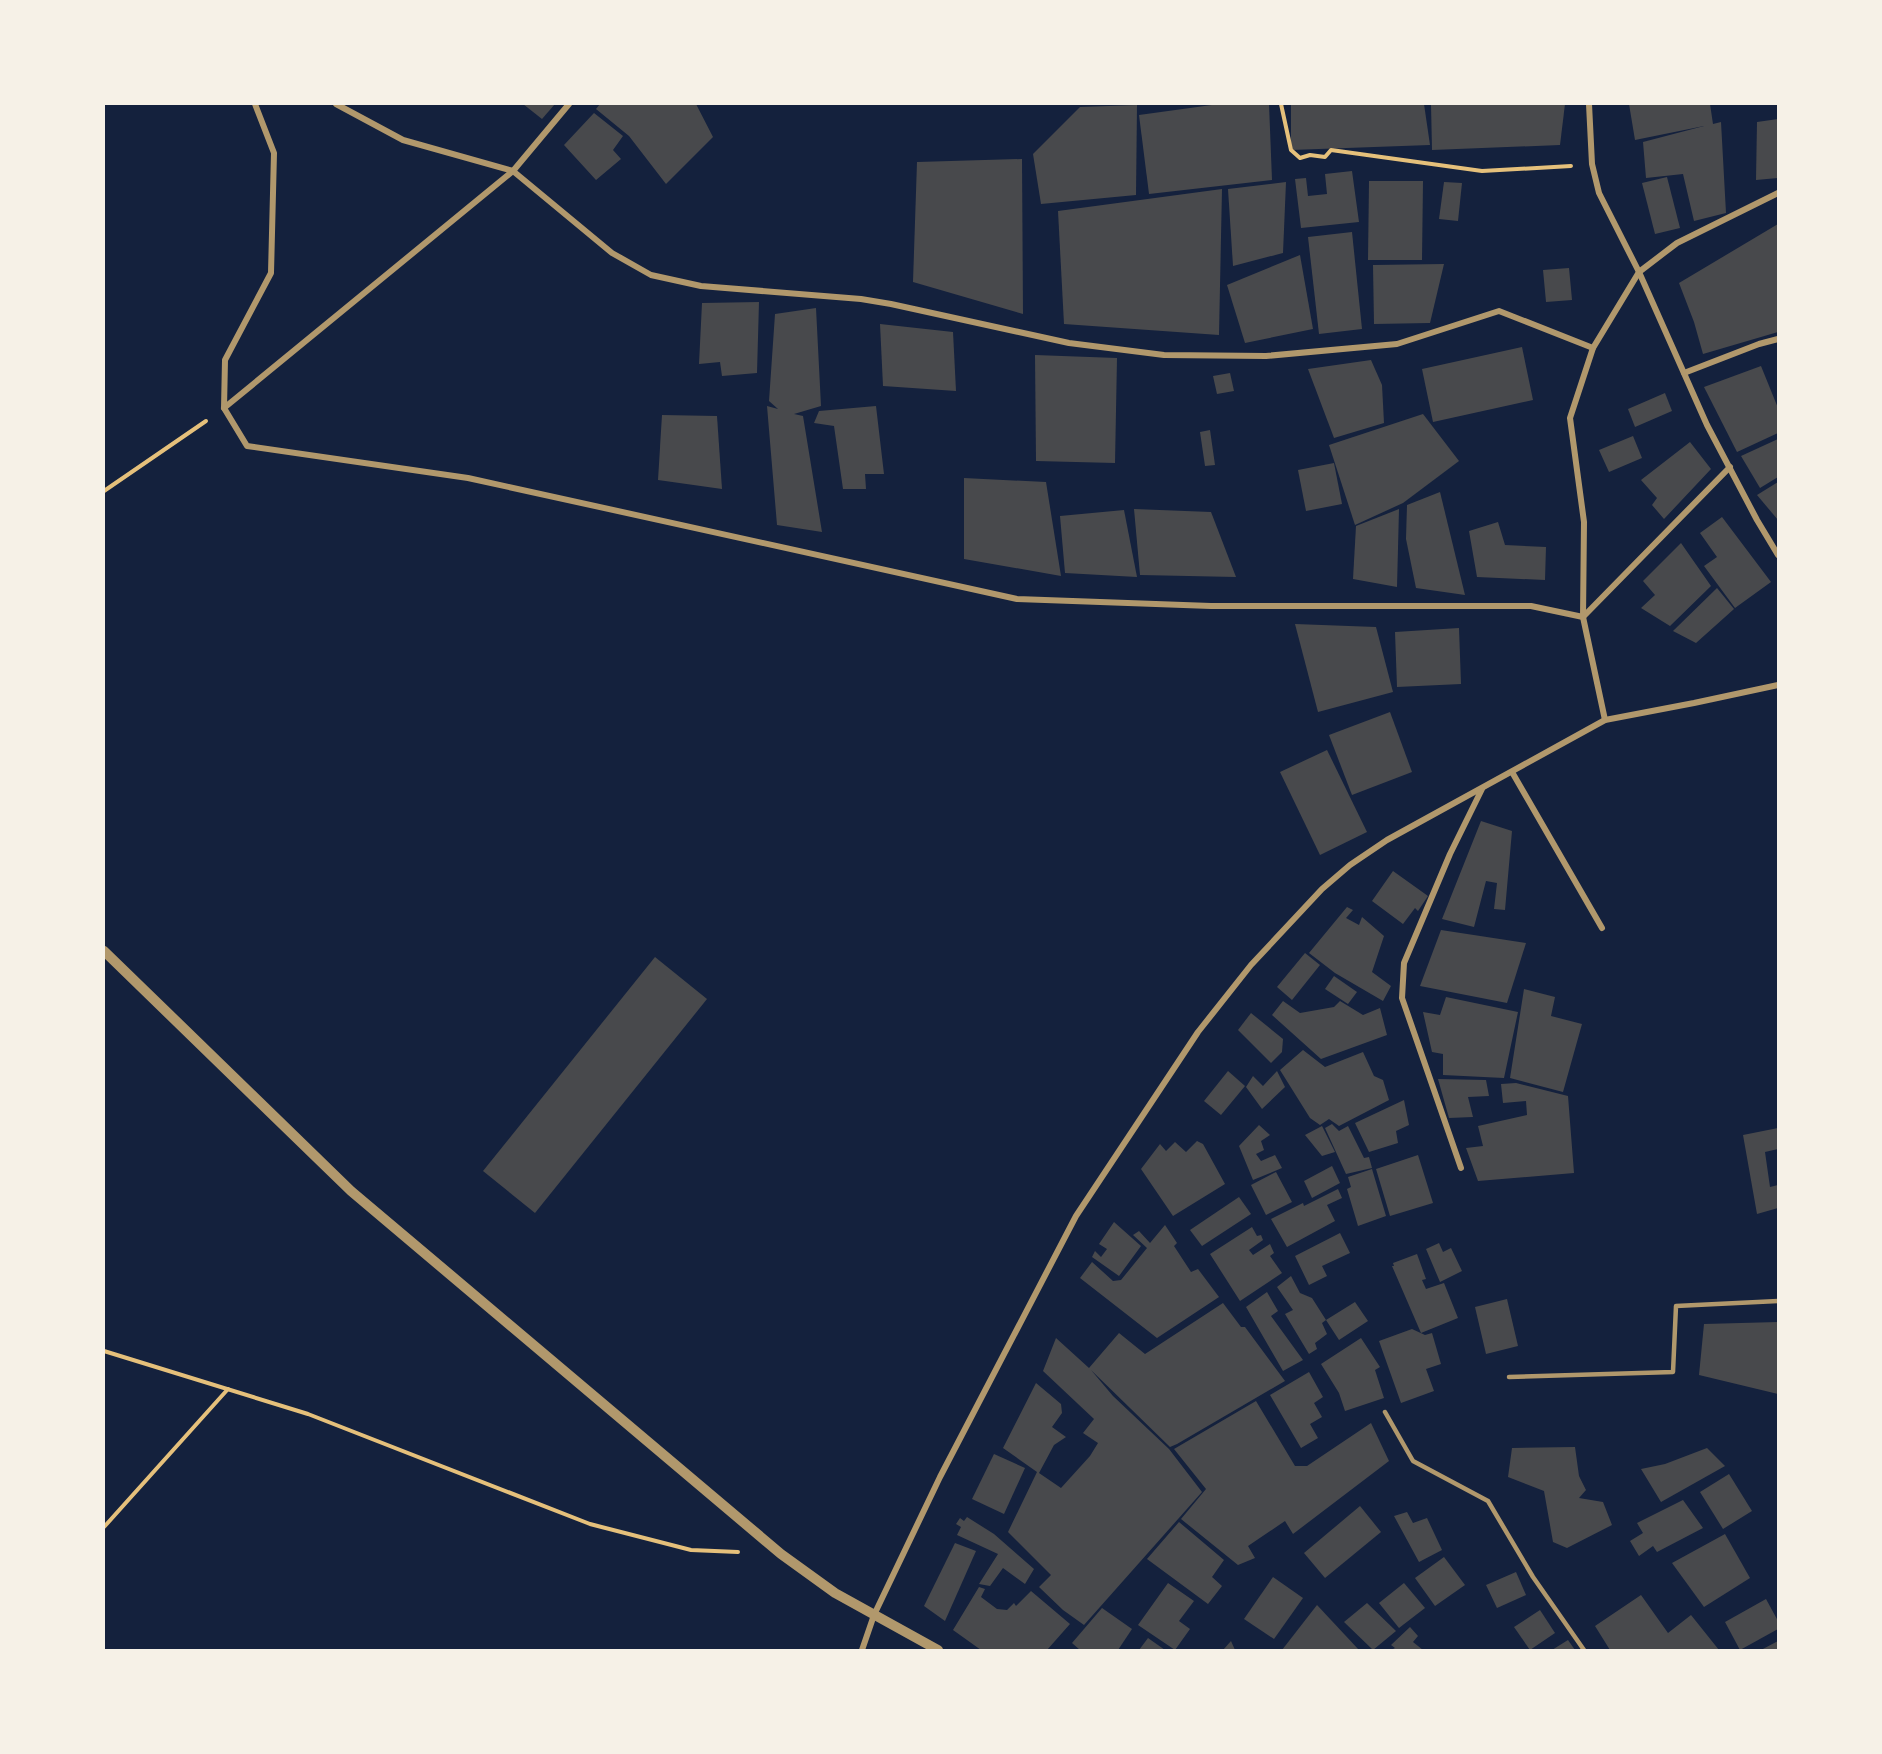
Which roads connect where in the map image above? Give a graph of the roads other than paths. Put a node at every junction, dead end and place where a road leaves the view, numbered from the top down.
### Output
1 (255, 104) edge
2 (336, 104) edge
3 (569, 104) edge
4 (1589, 104) edge
5 (513, 171) junction
6 (1779, 193) edge
7 (1639, 272) junction
8 (1779, 339) edge
9 (1593, 348) junction
10 (1684, 373) junction
11 (224, 408) junction
12 (1730, 467) junction
13 (1779, 555) edge
14 (1583, 617) junction
15 (1779, 684) edge
16 (1605, 720) junction
17 (1512, 772) junction
18 (1482, 789) junction
19 (1602, 928) dead end
20 (104, 951) edge
21 (1461, 1168) dead end
22 (1779, 1301) edge
23 (1509, 1377) dead end
24 (1385, 1412) dead end
25 (874, 1615) junction
26 (862, 1650) edge
27 (938, 1650) edge
28 (1584, 1650) edge

1 - 11 street
2 - 5 street
3 - 5 street
4 - 7 street
5 - 9 street
5 - 11 street
6 - 7 street
7 - 9 street
7 - 10 street
8 - 10 street
9 - 14 street
10 - 12 street
11 - 14 street
12 - 13 street
12 - 14 street
14 - 16 street
15 - 16 street
16 - 17 street
17 - 18 street
17 - 19 street
18 - 21 street
18 - 25 street
20 - 25 street
22 - 23 lane
24 - 28 lane
25 - 26 street
25 - 27 street

